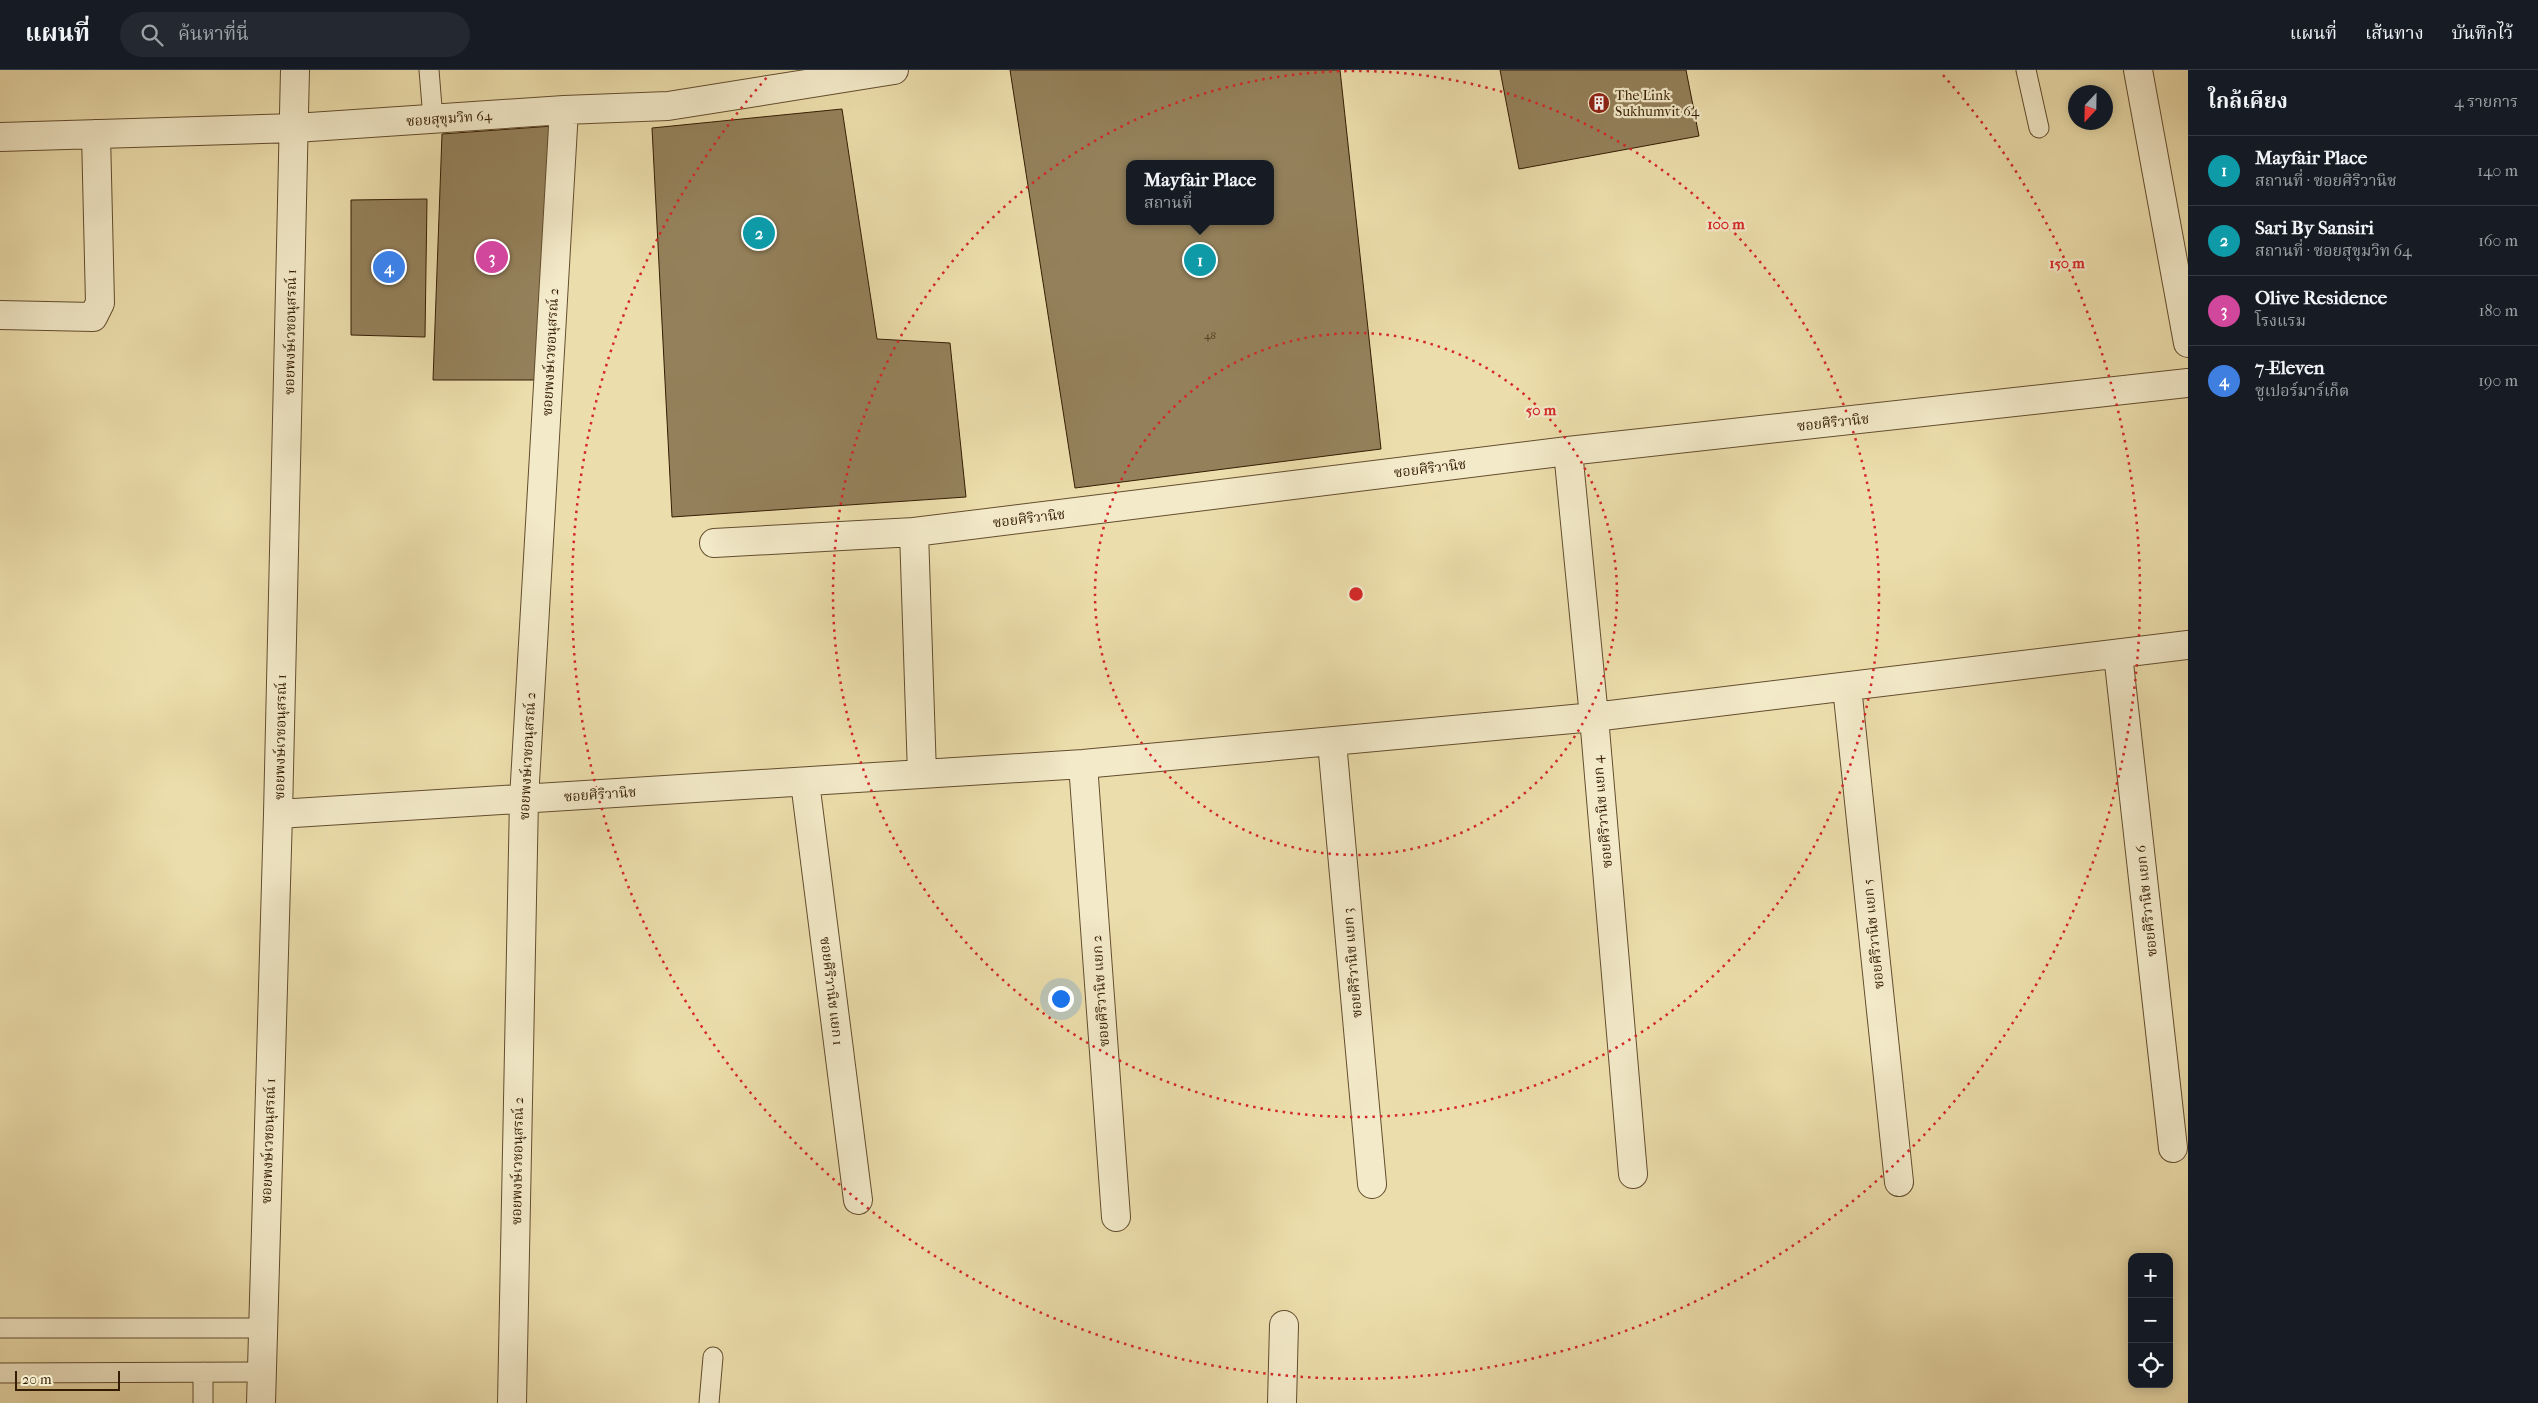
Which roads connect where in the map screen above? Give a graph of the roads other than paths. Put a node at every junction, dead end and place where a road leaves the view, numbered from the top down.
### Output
1 (295, 70) edge
2 (429, 70) edge
3 (894, 70) edge
4 (2026, 70) edge
5 (2138, 70) edge
6 (564, 110) junction
7 (433, 119) junction
8 (295, 128) junction
9 (2039, 128) dead end
10 (96, 134) junction
11 (0, 137) edge
12 (0, 315) edge
13 (2188, 343) edge
14 (2188, 383) edge
15 (1568, 451) junction
16 (914, 532) junction
17 (714, 542) dead end
18 (2188, 645) edge
19 (2118, 654) junction
20 (1847, 687) junction
21 (1594, 717) junction
22 (1332, 742) junction
23 (1083, 764) junction
24 (922, 774) junction
25 (805, 782) junction
26 (524, 799) junction
27 (278, 814) junction
28 (2174, 1148) dead end
29 (1633, 1174) dead end
30 (1899, 1182) dead end
31 (1372, 1184) dead end
32 (858, 1200) dead end
33 (1116, 1217) dead end
34 (1284, 1324) dead end
35 (0, 1328) edge
36 (262, 1328) junction
37 (713, 1357) dead end
38 (203, 1372) junction
39 (261, 1372) junction
40 (0, 1373) edge
41 (203, 1403) edge
42 (261, 1403) edge
43 (512, 1403) edge
44 (709, 1403) edge
45 (1282, 1403) edge

1 - 8 street, ซอยพงษ์เวชอนุสรณ์ 1
2 - 7 lane
3 - 6 street, ซอยสุขุมวิท 64
4 - 9 lane
5 - 13 street
6 - 7 street, ซอยสุขุมวิท 64
6 - 26 street, ซอยพงษ์เวชอนุสรณ์ 2
7 - 8 street, ซอยสุขุมวิท 64
8 - 10 street, ซอยสุขุมวิท 64
8 - 27 street, ซอยพงษ์เวชอนุสรณ์ 1
10 - 11 street, ซอยสุขุมวิท 64
10 - 12 street
14 - 15 street, ซอยศิริวานิช
15 - 16 street, ซอยศิริวานิช
15 - 21 street, ซอยศิริวานิช แยก 4
16 - 17 street, ซอยศิริวานิช
16 - 24 street
18 - 19 street, ซอยศิริวานิช
19 - 20 street, ซอยศิริวานิช
19 - 28 street, ซอยศิริวานิช แยก 6
20 - 21 street, ซอยศิริวานิช
20 - 30 street, ซอยศิริวานิช แยก 5
21 - 22 street, ซอยศิริวานิช
21 - 29 street, ซอยศิริวานิช แยก 4
22 - 23 street, ซอยศิริวานิช
22 - 31 street, ซอยศิริวานิช แยก 3
23 - 24 street, ซอยศิริวานิช
23 - 33 street, ซอยศิริวานิช แยก 2
24 - 25 street, ซอยศิริวานิช
25 - 26 street, ซอยศิริวานิช
25 - 32 street, ซอยศิริวานิช แยก 1
26 - 27 street, ซอยศิริวานิช
26 - 43 street, ซอยพงษ์เวชอนุสรณ์ 2
27 - 36 street, ซอยพงษ์เวชอนุสรณ์ 1
34 - 45 street
35 - 36 lane
36 - 39 street, ซอยพงษ์เวชอนุสรณ์ 1
37 - 44 lane
38 - 39 lane
38 - 40 lane
38 - 41 lane
39 - 42 street, ซอยพงษ์เวชอนุสรณ์ 1

